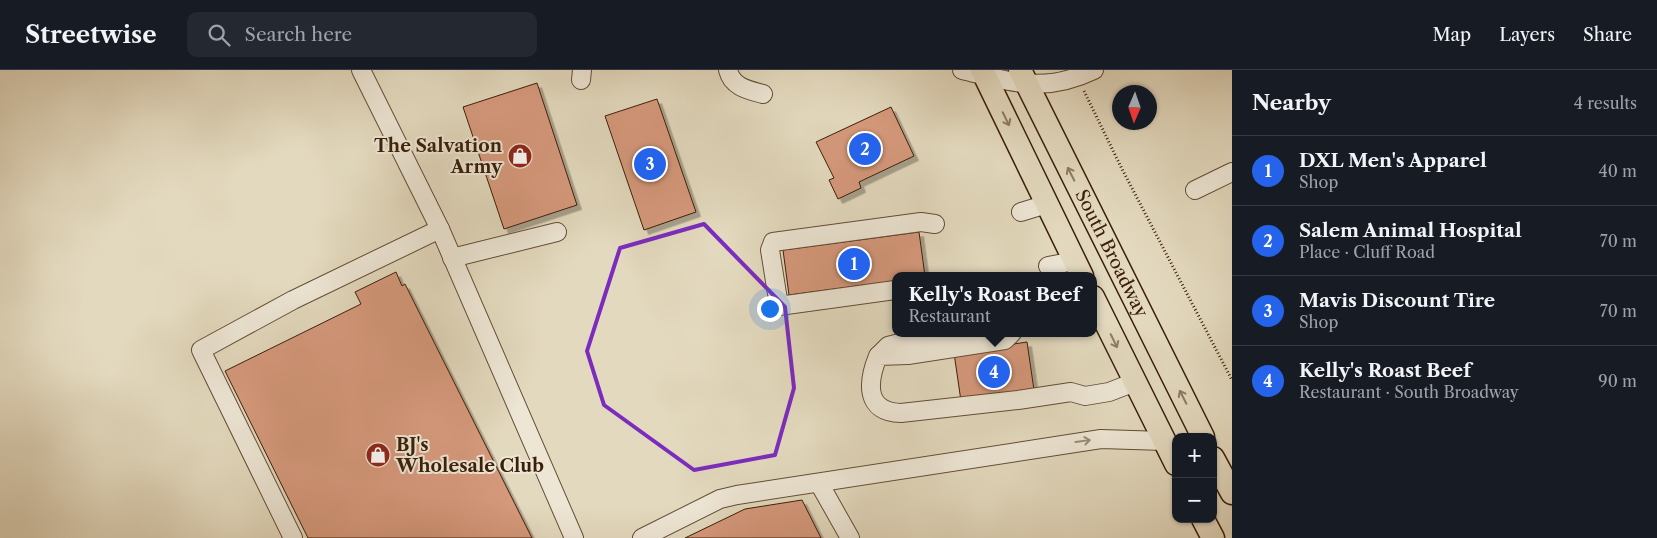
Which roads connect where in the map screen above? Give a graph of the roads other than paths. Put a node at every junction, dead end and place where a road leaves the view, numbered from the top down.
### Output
1 (361, 70) edge
2 (728, 70) edge
3 (962, 70) edge
4 (1094, 70) edge
5 (988, 72) edge
6 (1024, 77) edge
7 (763, 94) dead end
8 (1232, 172) edge
9 (1194, 190) dead end
10 (1047, 204) junction
11 (1021, 212) dead end
12 (935, 224) dead end
13 (440, 229) junction
14 (557, 232) dead end
15 (452, 258) junction
16 (1048, 266) dead end
17 (1079, 269) edge
18 (892, 290) edge
19 (1097, 308) edge
20 (939, 337) edge
21 (1008, 337) edge
22 (878, 356) junction
23 (1135, 382) junction
24 (1201, 433) edge
25 (1164, 441) junction
26 (1172, 456) edge
27 (1217, 465) edge
28 (819, 484) junction
29 (1232, 493) edge
30 (1205, 523) edge
31 (293, 538) edge
32 (574, 538) edge
33 (642, 538) edge
34 (850, 538) edge
35 (1212, 538) edge

1 - 13 street
2 - 7 street
3 - 5 street
4 - 6 street
5 - 6 street
5 -> 10 main road, South Broadway
24 -> 6 main road, South Broadway
8 - 9 street
10 - 11 street
10 - 17 main road, South Broadway
12 - 18 street
13 - 15 street
13 - 31 street
14 - 15 street
15 - 32 street
16 - 17 street
19 -> 23 main road, South Broadway
20 - 22 street
21 - 22 street
22 - 23 street
23 - 25 main road, South Broadway
25 - 26 main road, South Broadway
28 -> 25 street
27 - 29 main road
28 - 33 street
28 - 34 street
30 - 35 main road

